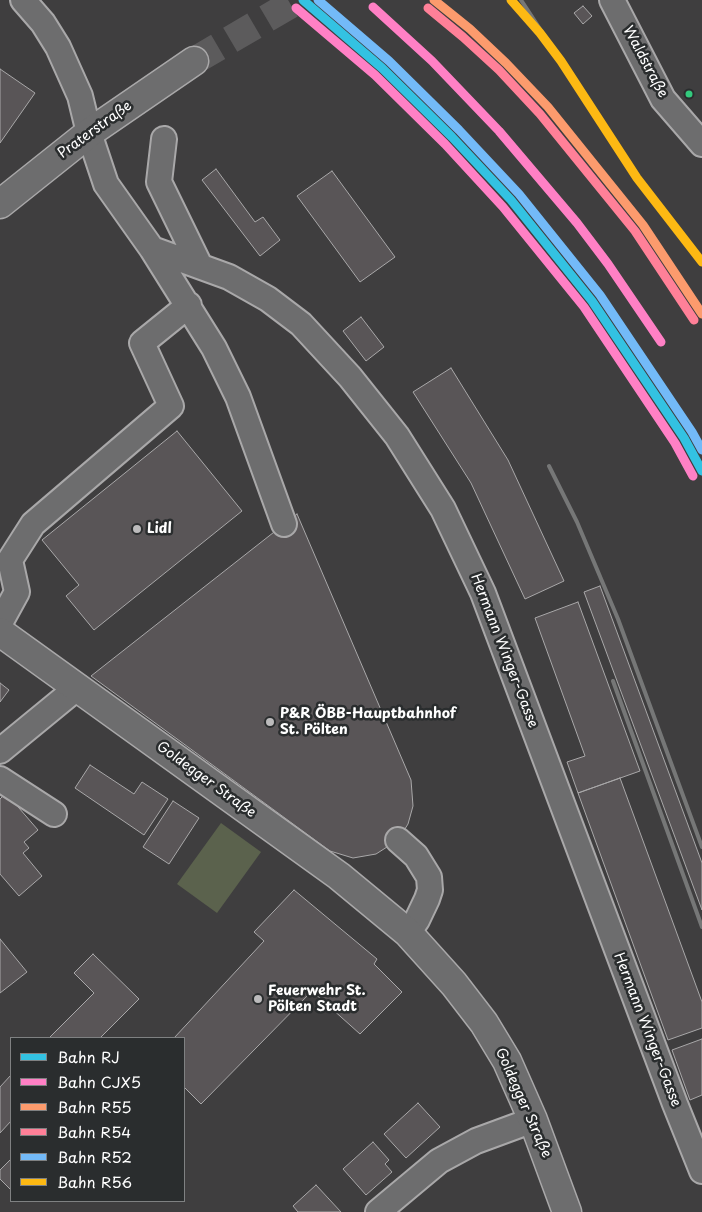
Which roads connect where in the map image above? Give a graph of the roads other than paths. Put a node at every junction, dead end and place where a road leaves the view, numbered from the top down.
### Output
1 (23, 0) edge
2 (612, 0) edge
3 (194, 61) tunnel mouth
4 (89, 133) junction
5 (164, 139) dead end
6 (702, 144) edge
7 (0, 204) edge
8 (152, 248) junction
9 (200, 266) junction
10 (189, 305) junction
11 (284, 524) dead end
12 (0, 623) edge
13 (0, 632) edge
14 (78, 687) junction
15 (0, 751) edge
16 (0, 779) edge
17 (54, 814) dead end
18 (398, 840) dead end
19 (408, 933) junction
20 (532, 1120) junction
21 (702, 1171) edge
22 (378, 1212) edge
23 (567, 1212) edge

1 - 4 street
2 - 6 street, Waldstraße
3 - 4 main road, Praterstraße
4 - 7 main road, Praterstraße
4 - 8 street
5 - 9 street
8 - 9 street, Hermann Winger-Gasse
8 - 10 street
9 - 21 street, Hermann Winger-Gasse
10 - 11 street
10 - 12 street
13 - 14 main road, Goldegger Straße
14 - 15 street
14 - 19 main road, Goldegger Straße
16 - 17 street
18 - 19 street
19 - 20 main road, Goldegger Straße
20 - 22 street
20 - 23 main road, Goldegger Straße

